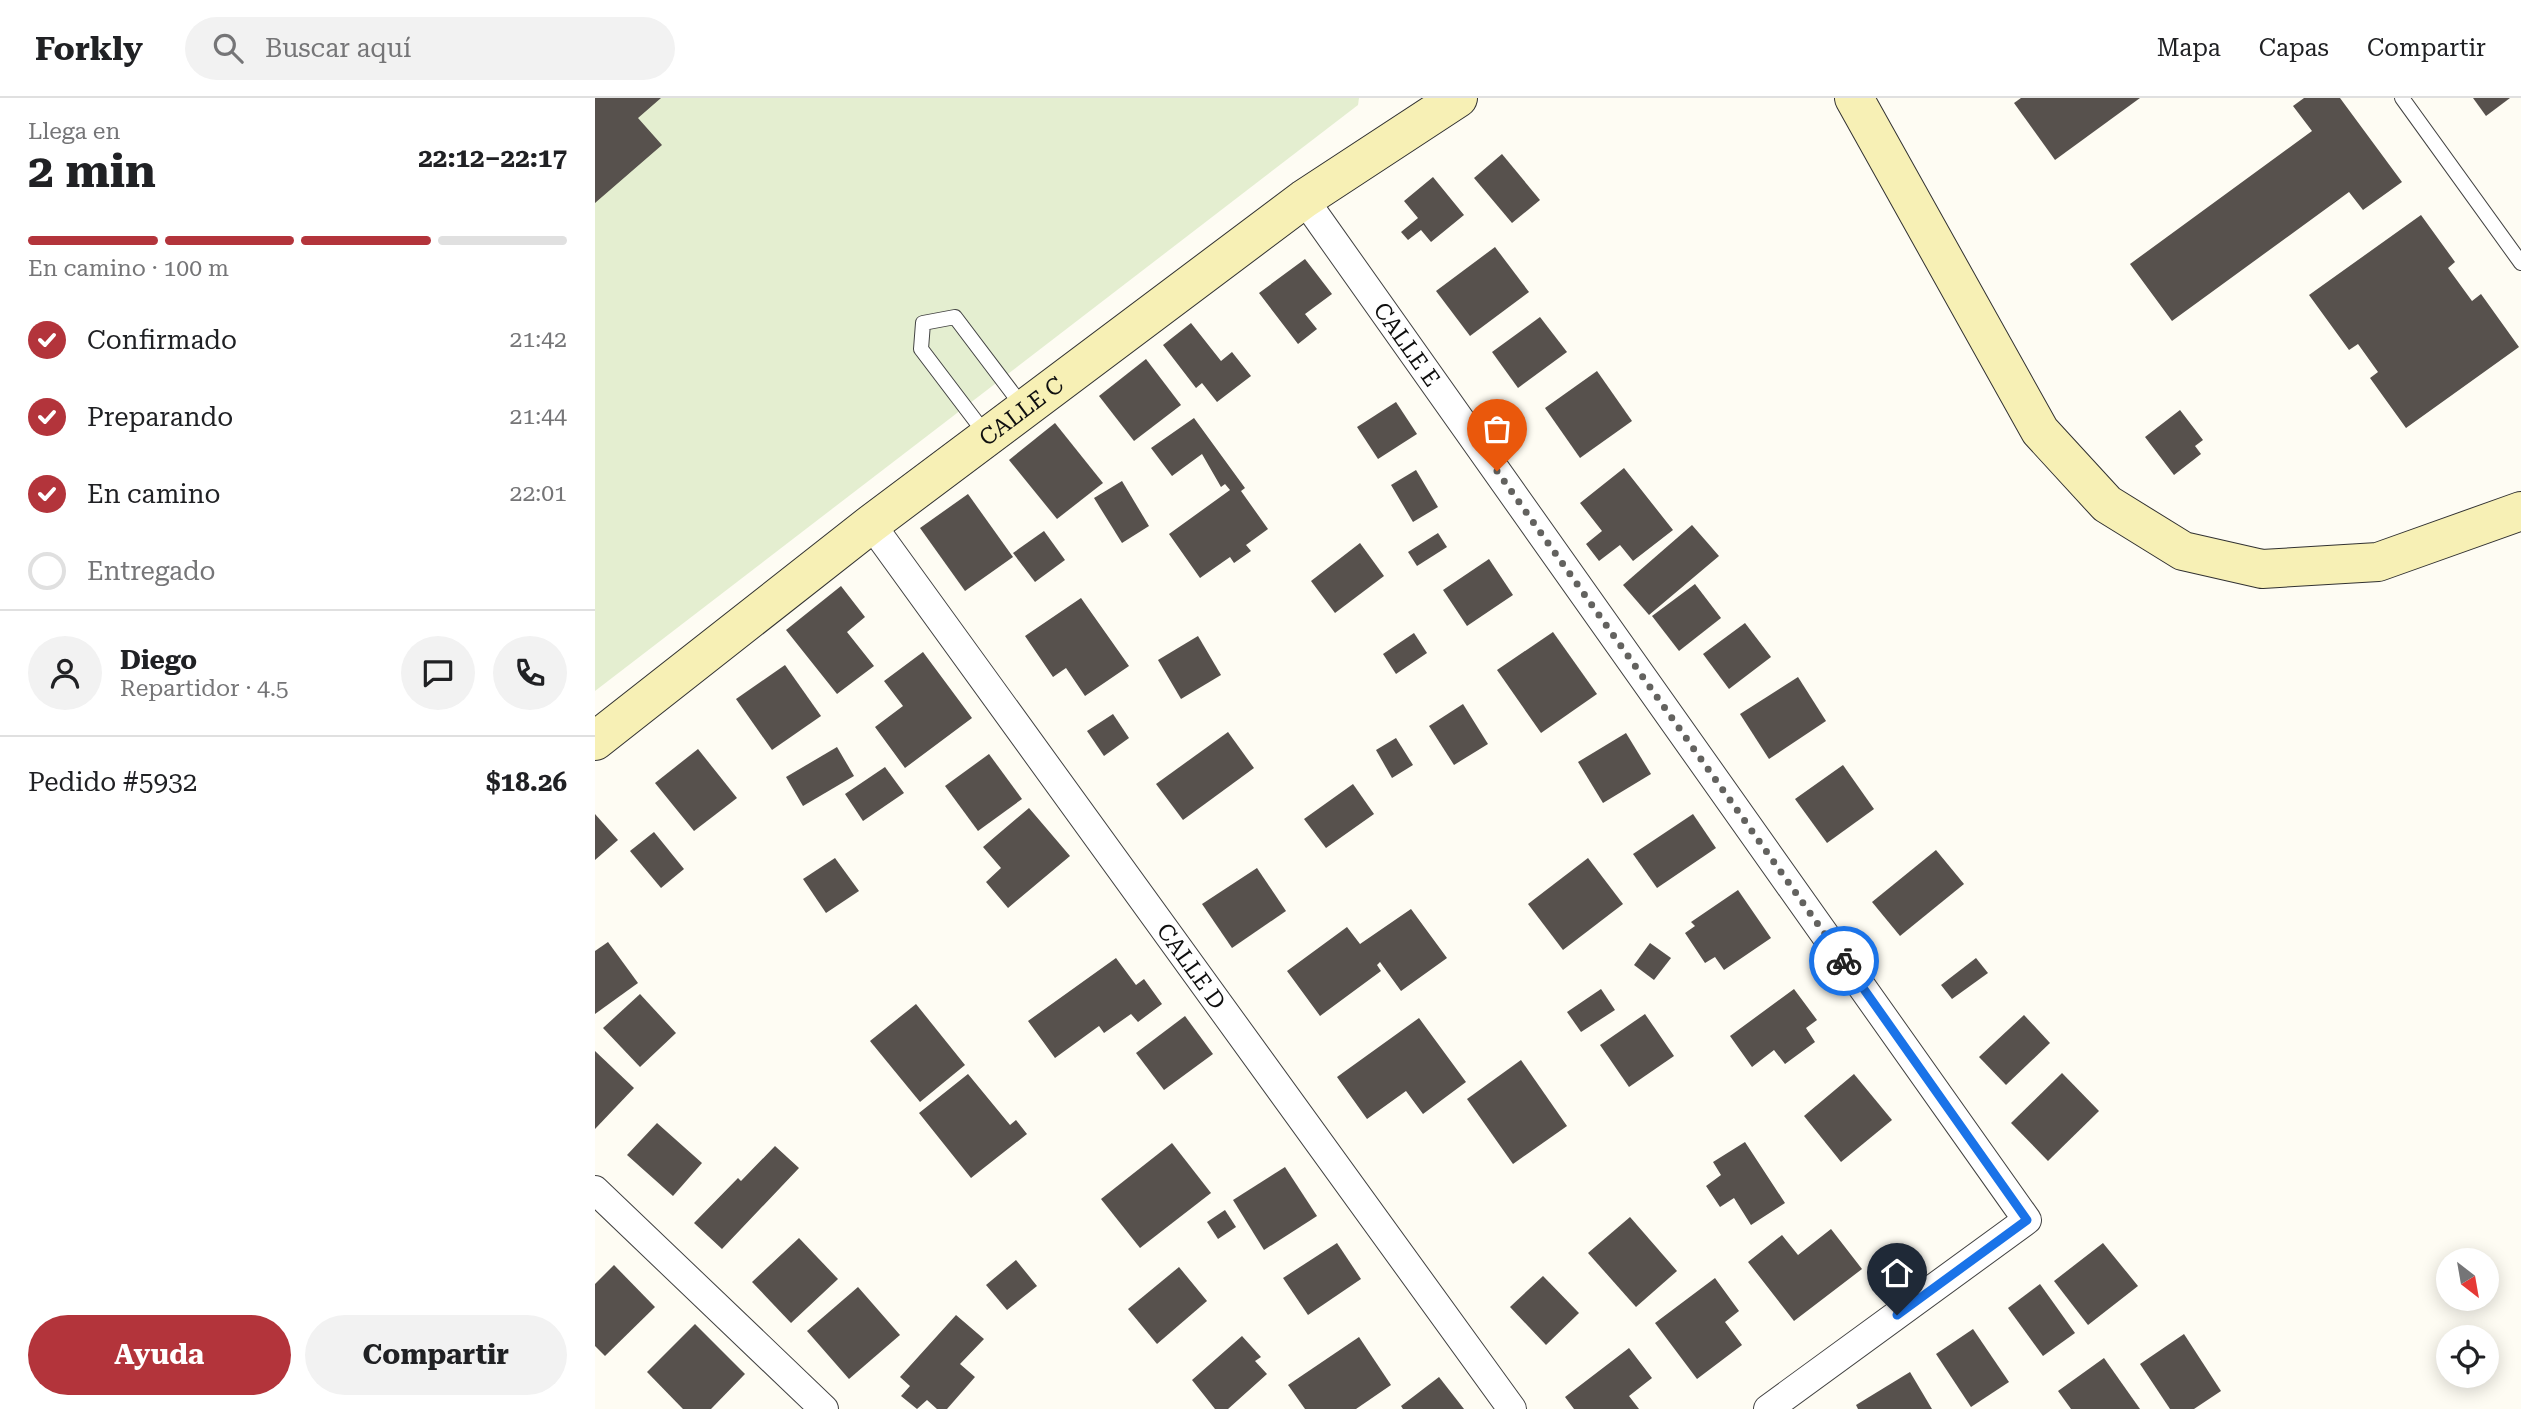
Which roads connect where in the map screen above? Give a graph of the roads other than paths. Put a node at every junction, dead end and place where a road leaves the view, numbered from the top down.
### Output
1 (1458, 98) edge
2 (1854, 98) edge
3 (2402, 98) edge
4 (1304, 199) junction
5 (2521, 263) edge
6 (1025, 408) junction
7 (988, 437) junction
8 (2521, 511) edge
9 (871, 524) junction
10 (595, 741) edge
11 (595, 1190) edge
12 (824, 1409) edge
13 (1512, 1409) edge
14 (1768, 1409) edge

1 - 4 street, CALLE C
2 - 8 street
3 - 5 lane
4 - 6 street, CALLE C
4 - 14 street, CALLE E
6 - 7 street, CALLE C
6 - 7 lane
7 - 9 street, CALLE C
9 - 10 street, CALLE C
9 - 13 street, CALLE D
11 - 12 street

